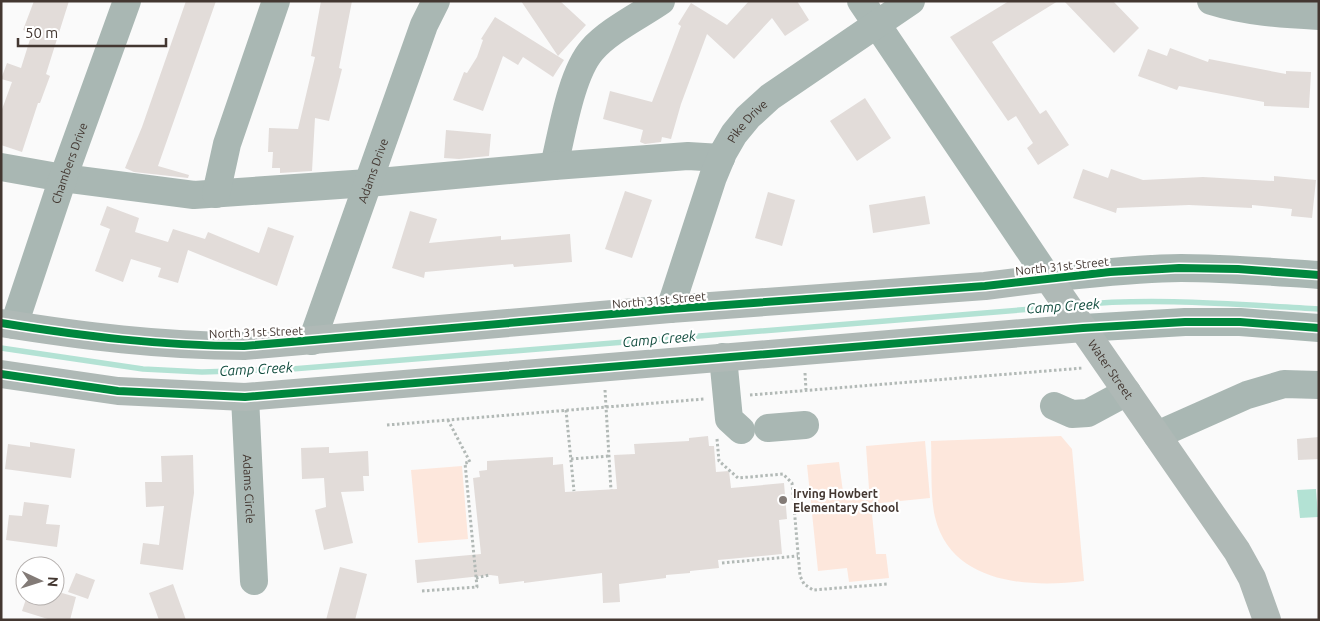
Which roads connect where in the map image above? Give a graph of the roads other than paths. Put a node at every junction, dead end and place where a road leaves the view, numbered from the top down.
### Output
1 (128, 1) edge
2 (276, 1) edge
3 (436, 1) edge
4 (661, 1) edge
5 (861, 1) edge
6 (911, 1) edge
7 (1211, 1) edge
8 (1319, 16) edge
9 (877, 24) junction
10 (721, 158) junction
11 (554, 166) junction
12 (1, 167) edge
13 (63, 178) junction
14 (368, 183) junction
15 (216, 194) junction
16 (1319, 275) edge
17 (1048, 278) junction
18 (670, 309) junction
19 (8, 324) edge
20 (1083, 328) junction
21 (1319, 328) edge
22 (312, 341) junction
23 (723, 357) junction
24 (1, 374) edge
25 (1319, 385) edge
26 (1128, 392) junction
27 (245, 397) junction
28 (1054, 406) dead end
29 (805, 425) dead end
30 (768, 428) dead end
31 (729, 432) road end
32 (1157, 435) junction
33 (254, 581) dead end
34 (1267, 620) edge

1 - 13 street, Chambers Drive
2 - 15 street
3 - 14 street, Adams Drive
4 - 11 street
5 - 9 street, Water Street
6 - 9 street, Pike Drive
7 - 8 street
9 - 10 street, Pike Drive
9 - 17 street, Water Street
10 - 11 street
10 - 18 street, Pike Drive
11 - 14 street
12 - 13 street
13 - 15 street
13 - 19 street, Chambers Drive
14 - 15 street
14 - 22 street, Adams Drive
16 - 17 street, North 31st Street
17 - 18 main road, North 31st Street
17 - 20 main road, Water Street
18 - 22 main road, North 31st Street
19 - 22 main road, North 31st Street
20 - 21 street
20 - 23 main road
20 - 26 main road, Water Street
23 - 27 main road
23 - 31 street
24 - 27 main road
25 - 32 street
26 - 28 street
26 - 32 main road, Water Street
27 - 33 street, Adams Circle
29 - 30 street
32 - 34 main road, Water Street

